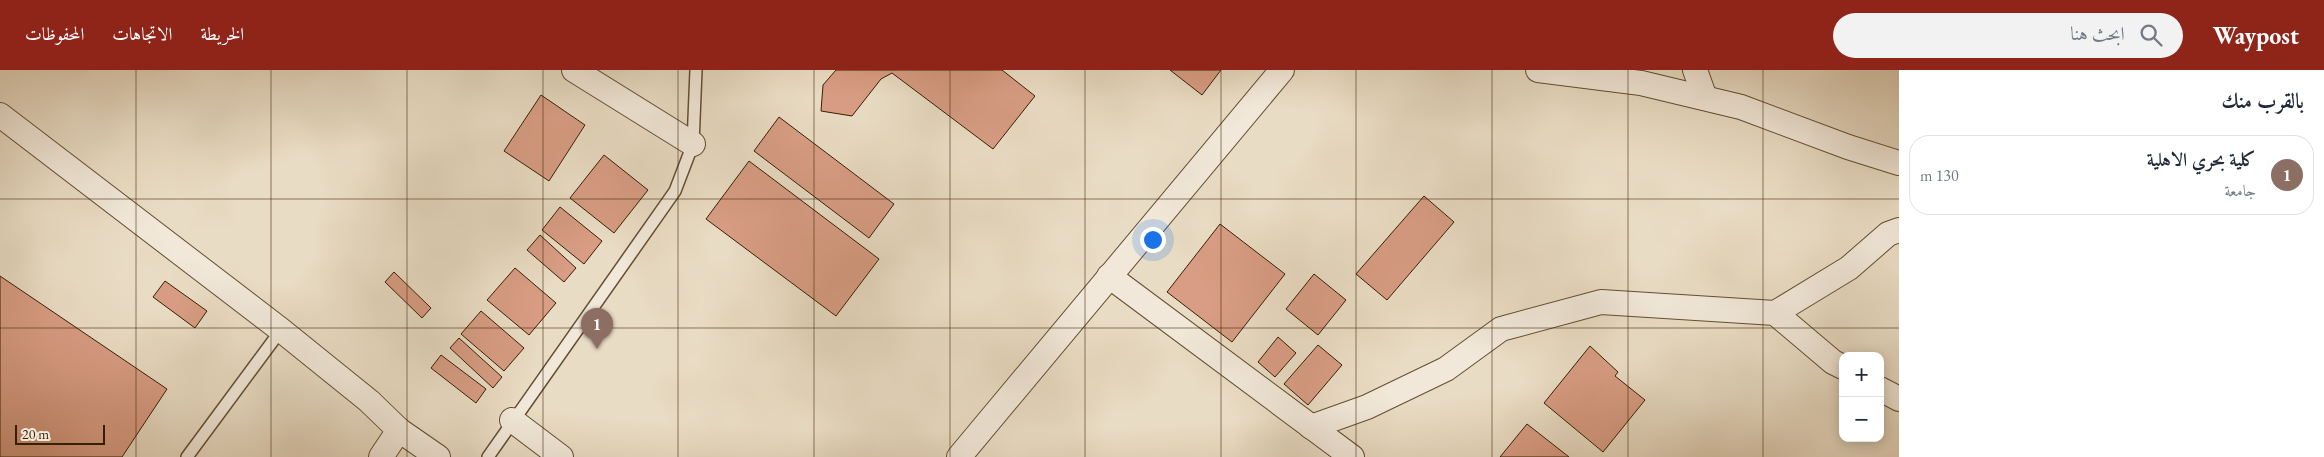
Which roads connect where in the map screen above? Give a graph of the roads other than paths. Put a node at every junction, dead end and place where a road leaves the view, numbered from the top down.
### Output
1 (574, 70) edge
2 (696, 70) edge
3 (1282, 70) edge
4 (1538, 70) edge
5 (1695, 70) edge
6 (1705, 98) junction
7 (0, 115) edge
8 (693, 144) junction
9 (1899, 163) edge
10 (1899, 230) edge
11 (1109, 276) junction
12 (1775, 313) junction
13 (280, 330) junction
14 (1839, 364) edge
15 (1884, 391) edge
16 (1899, 400) edge
17 (512, 420) junction
18 (1311, 427) junction
19 (399, 430) junction
20 (187, 457) edge
21 (381, 457) edge
22 (438, 457) edge
23 (488, 457) edge
24 (561, 457) edge
25 (959, 457) edge
26 (1352, 457) edge

1 - 8 street
2 - 8 lane
3 - 11 street
4 - 6 street
5 - 6 street
6 - 9 street
7 - 13 street
8 - 17 lane
10 - 12 street
11 - 18 street
11 - 25 street
12 - 14 street
12 - 18 street
13 - 19 street
13 - 20 lane
15 - 16 street
17 - 23 lane
17 - 24 street
18 - 26 street
19 - 21 street
19 - 22 street

